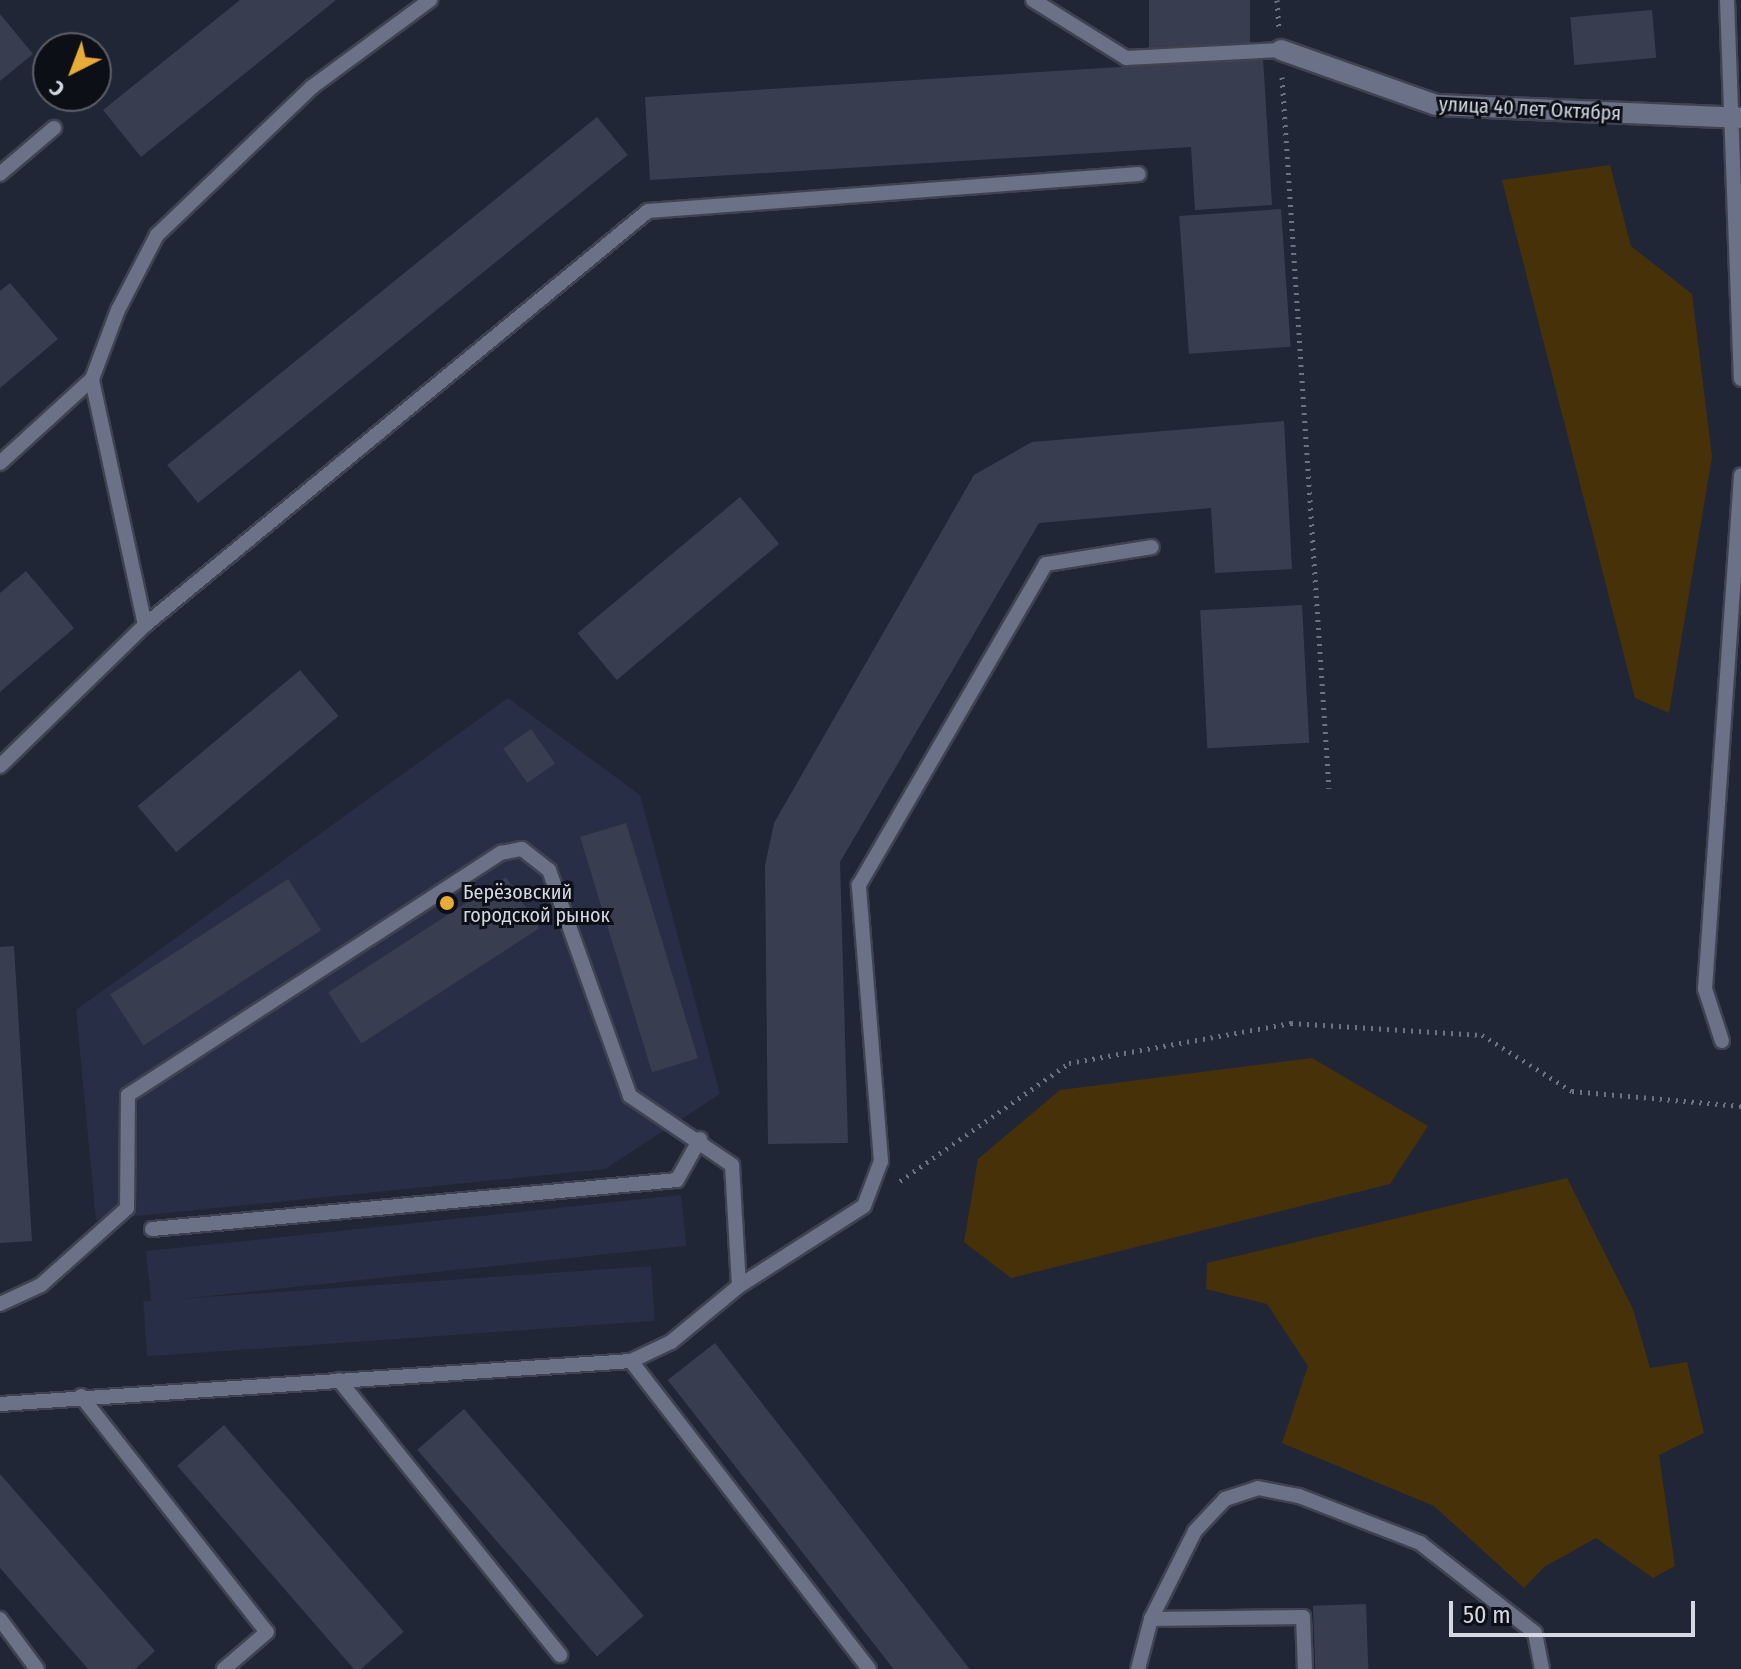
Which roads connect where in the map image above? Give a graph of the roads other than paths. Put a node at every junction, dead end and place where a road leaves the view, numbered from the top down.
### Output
1 (430, 0) edge
2 (1033, 0) edge
3 (1727, 0) edge
4 (1281, 50) joint
5 (1737, 118) edge
6 (54, 128) dead end
7 (0, 174) edge
8 (1139, 174) dead end
9 (92, 379) junction
10 (1741, 379) edge
11 (0, 463) edge
12 (1741, 475) edge
13 (1152, 547) dead end
14 (145, 625) junction
15 (0, 766) edge
16 (1722, 1041) dead end
17 (700, 1139) junction
18 (152, 1229) dead end
19 (739, 1286) junction
20 (0, 1304) edge
21 (631, 1361) junction
22 (339, 1380) junction
23 (81, 1396) junction
24 (0, 1404) edge
25 (0, 1619) edge
26 (1151, 1619) junction
27 (560, 1655) dead end
28 (37, 1669) edge
29 (224, 1669) edge
30 (869, 1669) edge
31 (1138, 1669) edge
32 (1305, 1669) edge
33 (1542, 1669) edge

1 - 9 lane
2 - 4 lane
3 - 5 lane
4 - 5 street, улица 40 лет Октября
5 - 10 lane
6 - 7 lane
8 - 14 lane
9 - 11 lane
9 - 14 lane
12 - 16 lane
13 - 19 lane
14 - 15 lane
17 - 18 lane
17 - 19 lane
17 - 20 lane
19 - 21 lane
21 - 22 lane
21 - 30 lane
22 - 23 lane
22 - 27 lane
23 - 24 lane
23 - 29 lane
25 - 28 lane
26 - 31 lane
26 - 32 lane
26 - 33 lane

